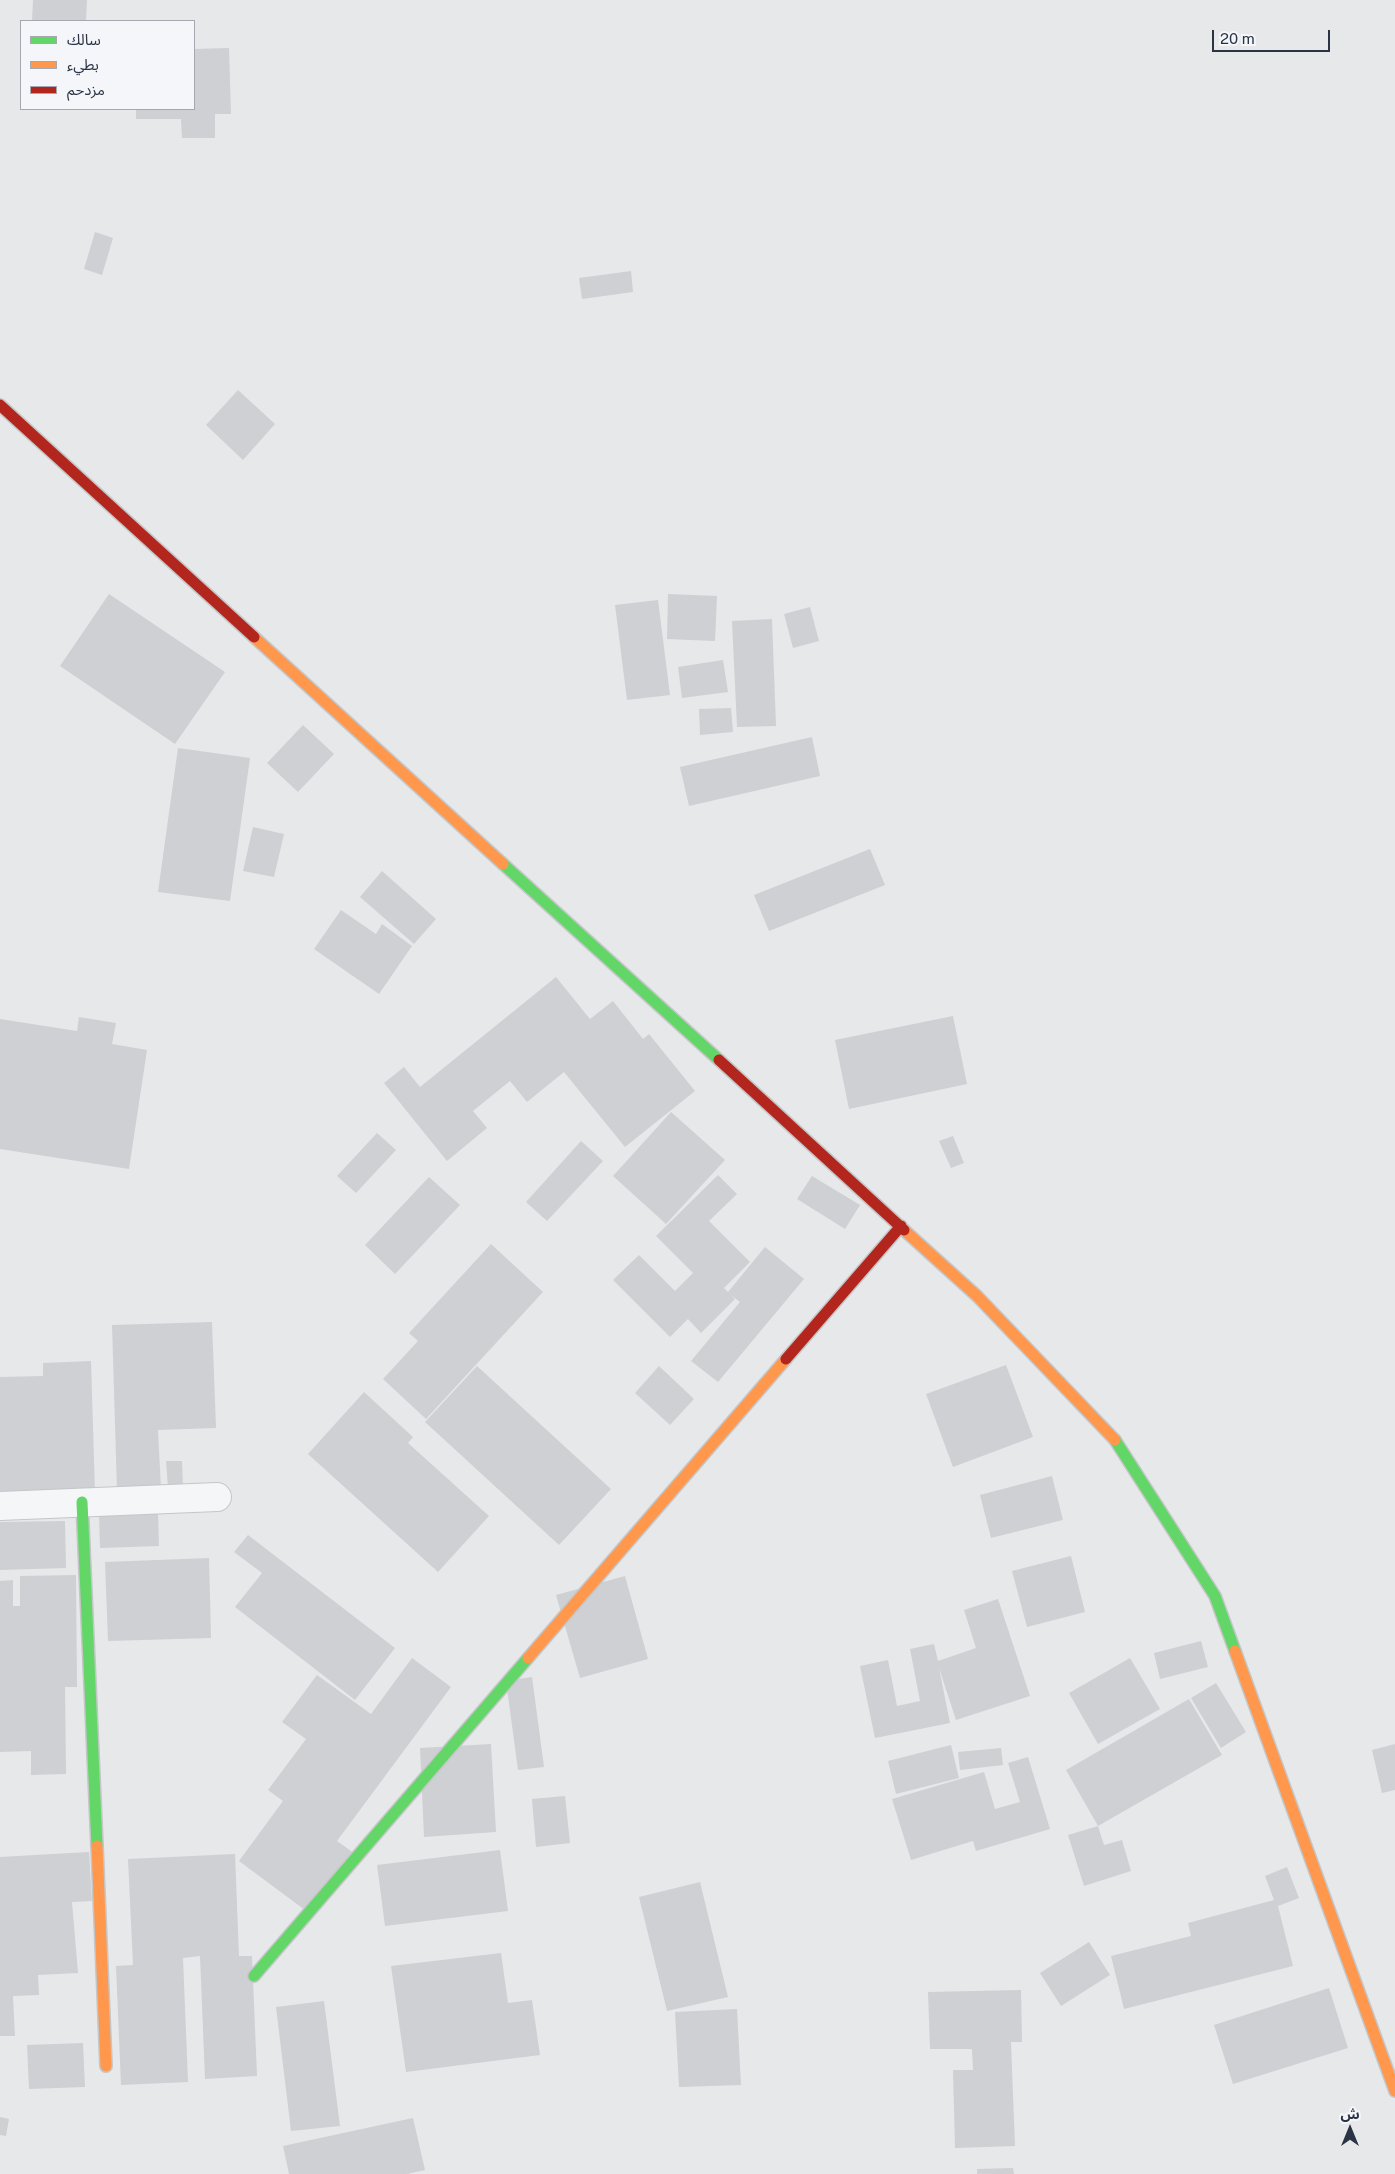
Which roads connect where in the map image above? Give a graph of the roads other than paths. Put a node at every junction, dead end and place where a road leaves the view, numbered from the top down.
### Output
1 (0, 405) edge
2 (901, 1226) junction
3 (217, 1497) dead end
4 (82, 1502) junction
5 (0, 1506) edge
6 (254, 1976) dead end
7 (106, 2066) dead end
8 (1395, 2091) edge

1 - 2 main road
2 - 6 main road
2 - 8 main road
3 - 4 street
4 - 5 street
4 - 7 main road

